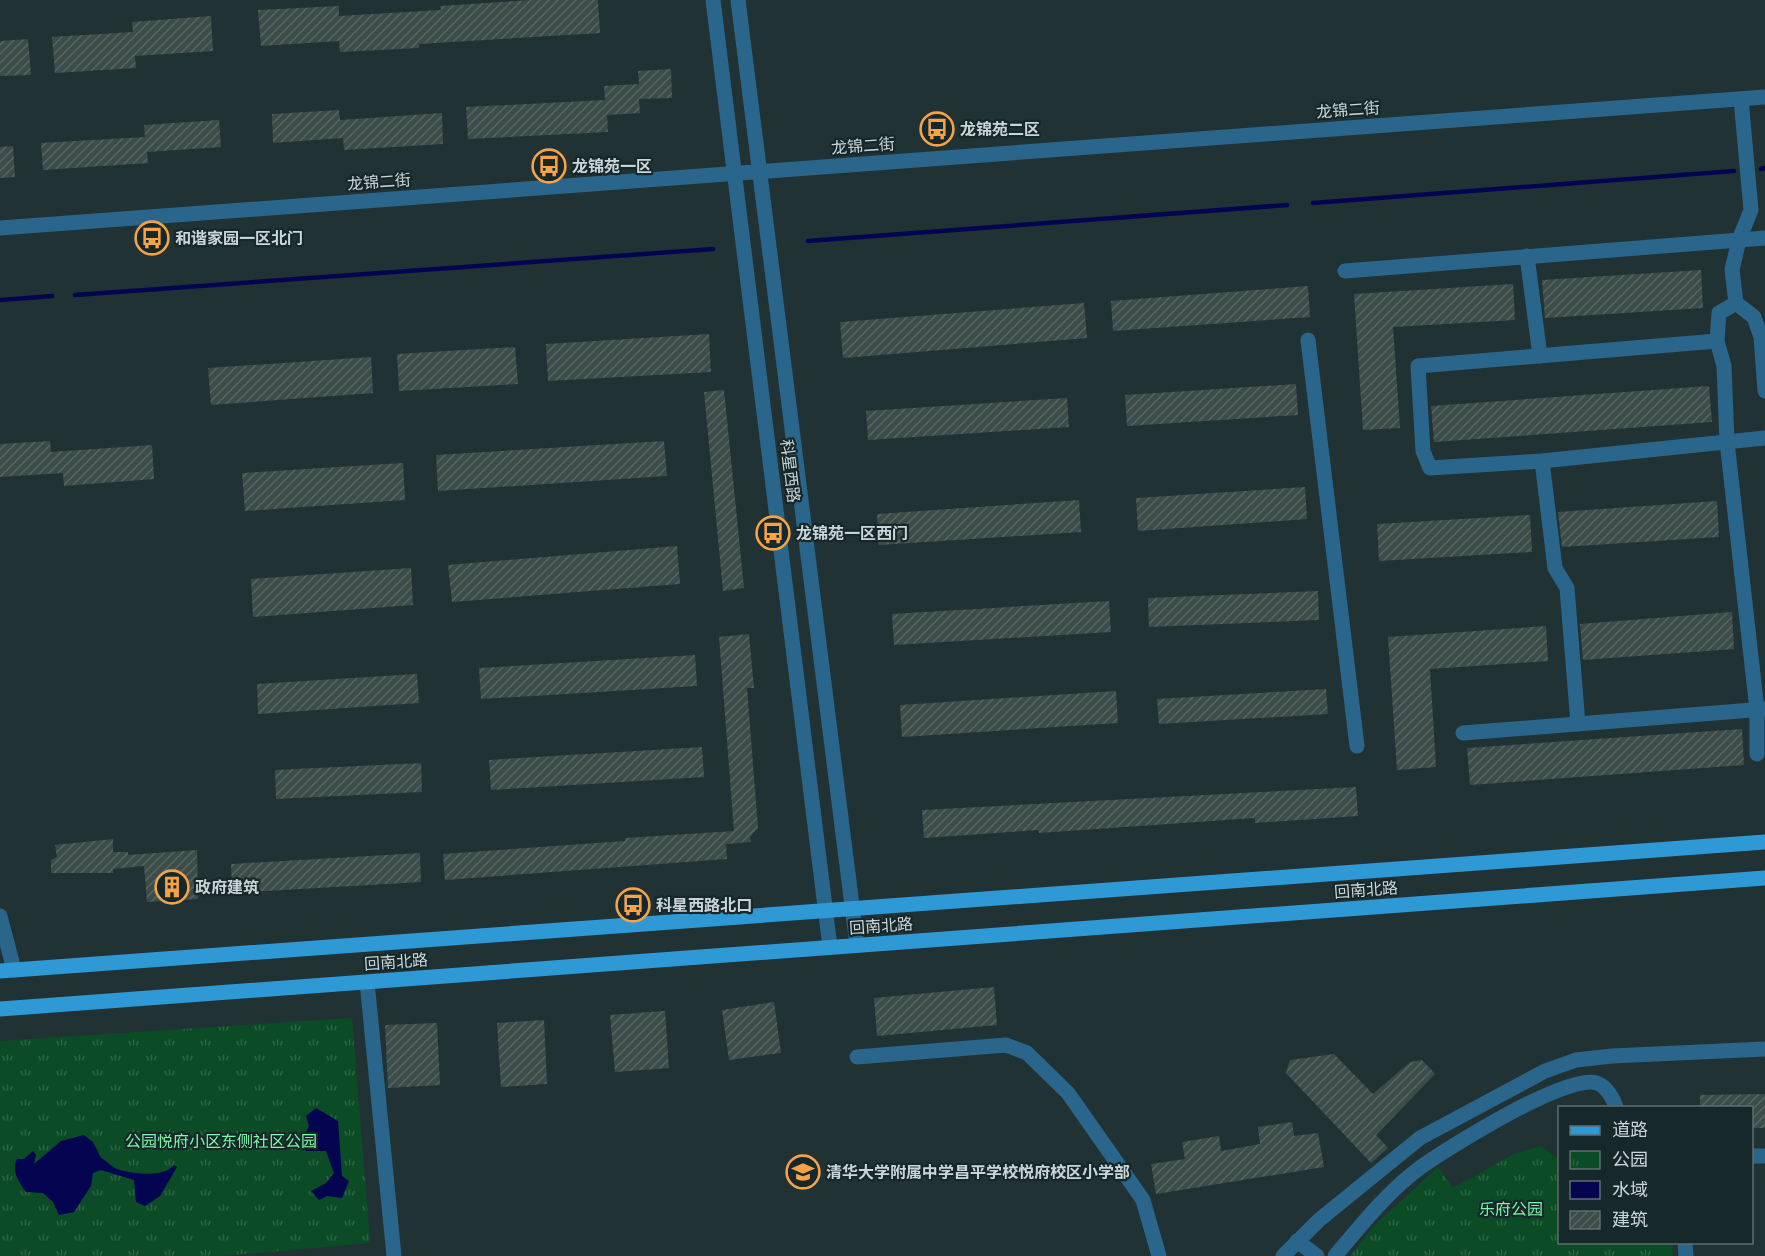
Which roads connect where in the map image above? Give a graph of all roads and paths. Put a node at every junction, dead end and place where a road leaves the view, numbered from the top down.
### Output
1 (713, 0) edge
2 (738, 0) edge
3 (1765, 97) edge
4 (1741, 99) junction
5 (760, 171) junction
6 (735, 173) junction
7 (0, 228) edge
8 (1765, 238) edge
9 (1739, 240) junction
10 (1527, 256) junction
11 (1345, 271) dead end
12 (1736, 303) junction
13 (1308, 340) dead end
14 (1717, 341) junction
15 (1540, 356) junction
16 (1765, 391) edge
17 (1765, 438) edge
18 (1727, 442) junction
19 (1542, 461) junction
20 (1761, 710) edge
21 (1578, 724) junction
22 (1463, 733) dead end
23 (1357, 746) dead end
24 (1757, 754) dead end
25 (1765, 842) edge
26 (1765, 878) edge
27 (852, 909) junction
28 (826, 910) junction
29 (0, 916) edge
30 (857, 945) junction
31 (830, 947) junction
32 (7, 970) edge
33 (367, 982) junction
34 (0, 1009) edge
35 (1765, 1049) edge
36 (856, 1057) dead end
37 (1615, 1106) edge
38 (1297, 1241) junction
39 (394, 1256) edge
40 (1159, 1256) edge
41 (1282, 1256) edge
42 (1317, 1256) edge
43 (1335, 1256) edge

1 - 6 street, 科星西路
2 - 5 street, 科星西路
3 - 4 street, 龙锦二街
4 - 5 street, 龙锦二街
4 - 9 street
5 - 6 street, 龙锦二街
5 - 27 street, 科星西路
6 - 7 street, 龙锦二街
6 - 28 street, 科星西路
8 - 9 street
9 - 10 street
9 - 12 street
10 - 11 street
10 - 15 street
12 - 14 street
12 - 16 street
13 - 23 street
14 - 15 street
14 - 18 street
15 - 19 street
17 - 18 street
18 - 19 street
18 - 20 street
19 - 21 street
20 - 21 street
20 - 24 street
21 - 22 street
25 - 27 main road, 回南北路
26 - 30 main road, 回南北路
27 - 28 main road, 回南北路
27 - 30 street, 科星西路
28 - 31 street, 科星西路
28 - 32 main road, 回南北路
29 - 32 street
30 - 31 main road, 回南北路
31 - 33 main road, 回南北路
33 - 34 main road, 回南北路
33 - 39 street
35 - 38 street
36 - 40 street
37 - 43 street
38 - 41 street
38 - 42 street

